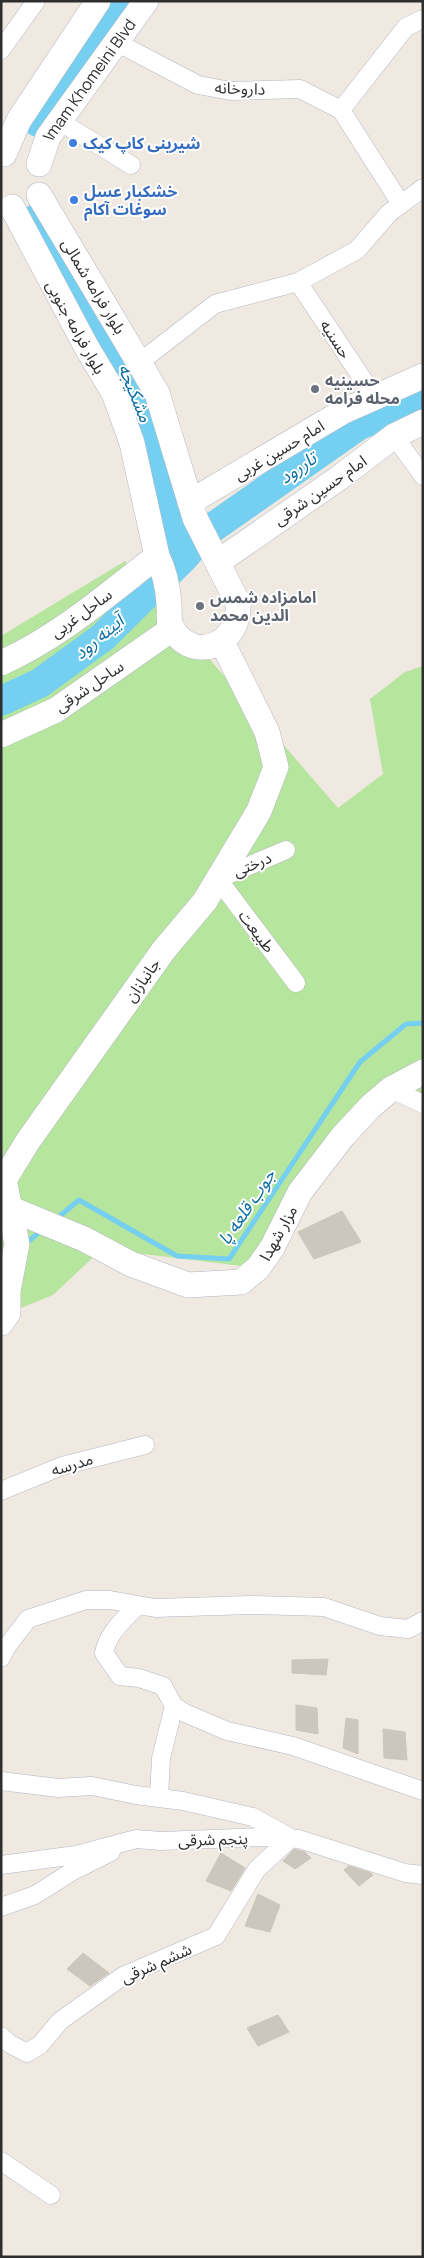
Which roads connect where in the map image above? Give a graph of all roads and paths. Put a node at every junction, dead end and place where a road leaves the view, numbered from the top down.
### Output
1 (36, 1) edge
2 (98, 1) edge
3 (146, 1) edge
4 (423, 19) edge
5 (116, 42) junction
6 (1, 50) edge
7 (341, 110) junction
8 (19, 120) junction
9 (53, 129) junction
10 (3, 155) edge
11 (39, 164) junction
12 (131, 165) dead end
13 (423, 188) edge
14 (39, 195) junction
15 (401, 204) junction
16 (6, 206) edge
17 (298, 282) junction
18 (140, 362) junction
19 (423, 376) edge
20 (374, 396) junction
21 (423, 422) edge
22 (394, 436) junction
23 (423, 476) edge
24 (193, 510) junction
25 (216, 558) junction
26 (159, 561) junction
27 (171, 618) junction
28 (222, 642) junction
29 (1, 663) edge
30 (1, 735) edge
31 (286, 850) dead end
32 (218, 879) junction
33 (296, 983) dead end
34 (423, 1072) edge
35 (391, 1089) junction
36 (423, 1104) edge
37 (9, 1208) junction
38 (1, 1323) edge
39 (145, 1445) dead end
40 (1, 1491) edge
41 (138, 1605) junction
42 (423, 1621) edge
43 (1, 1658) edge
44 (174, 1706) junction
45 (1, 1781) edge
46 (423, 1791) edge
47 (159, 1798) junction
48 (291, 1838) junction
49 (136, 1839) junction
50 (1, 1865) edge
51 (423, 1875) edge
52 (1, 1907) edge
53 (1, 2036) edge
54 (1, 2161) edge
55 (51, 2195) dead end

1 - 6 street
2 - 8 street
3 - 5 street, Imam Khomeini Blvd
4 - 7 street
5 - 7 street, داروخانه
5 - 9 street, Imam Khomeini Blvd
7 - 15 street
8 - 9 street
8 - 10 street
9 - 11 street, Imam Khomeini Blvd
9 - 12 street
10 - 11 street
11 - 14 street
13 - 15 street
14 - 16 street
14 - 18 street, بلوار فرامه شمالی
15 - 17 street
16 - 26 street, بلوار فرامه جنوبی
17 - 18 street
17 - 20 street, حسنیه
18 - 24 street, بلوار فرامه شمالی
19 - 20 street, امام حسین غربی
20 - 24 street, امام حسین غربی
21 - 22 street, امام حسین شرقی
22 - 23 street
22 - 25 street, امام حسین شرقی
24 - 25 street, بلوار فرامه شمالی
25 - 28 street, بلوار فرامه شمالی
26 - 27 street, بلوار فرامه جنوبی
26 - 29 street, ساحل غربی
27 - 28 street
27 - 30 street, ساحل شرقی
28 - 32 street, جانبازان
31 - 32 street, درختی
32 - 33 street, طبیعت
32 - 37 street, جانبازان
34 - 35 street, مزار شهدا
35 - 36 street
35 - 37 street, مزار شهدا
37 - 38 street, جانبازان
39 - 40 street, مدرسه
41 - 42 street
41 - 43 street
41 - 44 street
44 - 46 street
44 - 47 street
45 - 47 street
47 - 48 street
48 - 49 street, پنجم شرقی
48 - 51 street, پنجم شرقی
48 - 53 street, ششم شرقی
49 - 50 street, پنجم شرقی
49 - 52 street
54 - 55 street

